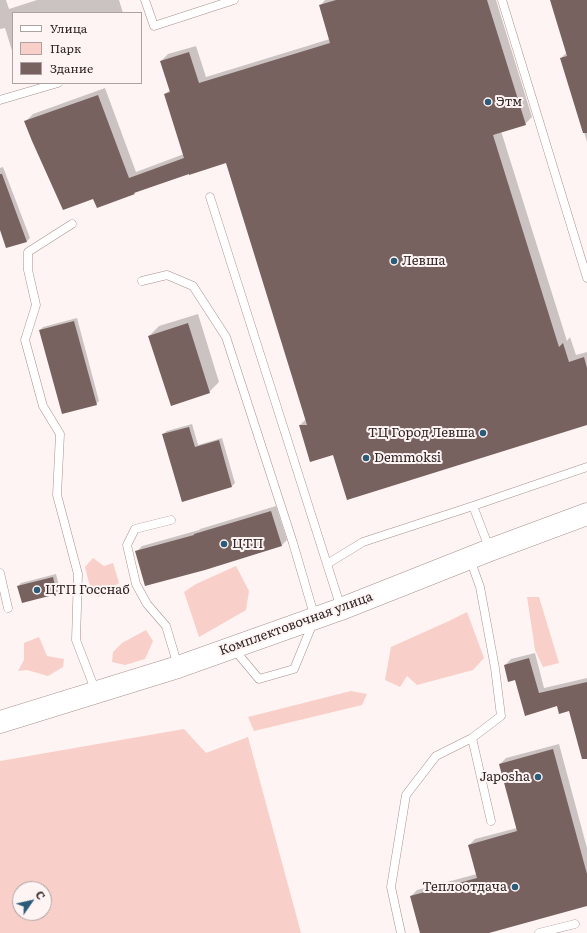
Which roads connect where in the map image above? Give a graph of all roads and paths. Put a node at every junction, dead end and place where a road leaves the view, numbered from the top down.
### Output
1 (145, 0) edge
2 (234, 0) edge
3 (502, 0) edge
4 (55, 84) edge
5 (0, 100) edge
6 (210, 197) dead end
7 (72, 224) dead end
8 (587, 278) edge
9 (142, 281) dead end
10 (587, 467) edge
11 (473, 506) junction
12 (587, 514) edge
13 (171, 520) dead end
14 (490, 550) junction
15 (470, 558) junction
16 (327, 564) junction
17 (0, 573) edge
18 (8, 608) dead end
19 (341, 609) junction
20 (315, 618) junction
21 (233, 647) junction
22 (178, 667) junction
23 (97, 692) junction
24 (0, 722) edge
25 (472, 738) junction
26 (491, 821) dead end
27 (575, 924) dead end
28 (401, 933) edge
29 (539, 933) edge

1 - 2 lane
3 - 8 lane
4 - 5 lane
6 - 16 lane
7 - 23 lane
9 - 20 lane
10 - 11 lane
11 - 14 lane
11 - 16 lane
12 - 14 street, Комплектовочная улица
13 - 22 lane
14 - 15 street, Комплектовочная улица
15 - 19 street, Комплектовочная улица
15 - 25 lane
16 - 19 lane
17 - 18 lane
19 - 20 street, Комплектовочная улица
20 - 21 street, Комплектовочная улица
20 - 21 lane
21 - 22 street, Комплектовочная улица
22 - 23 street, Комплектовочная улица
23 - 24 street, Комплектовочная улица
25 - 26 lane
25 - 28 lane
27 - 29 lane

